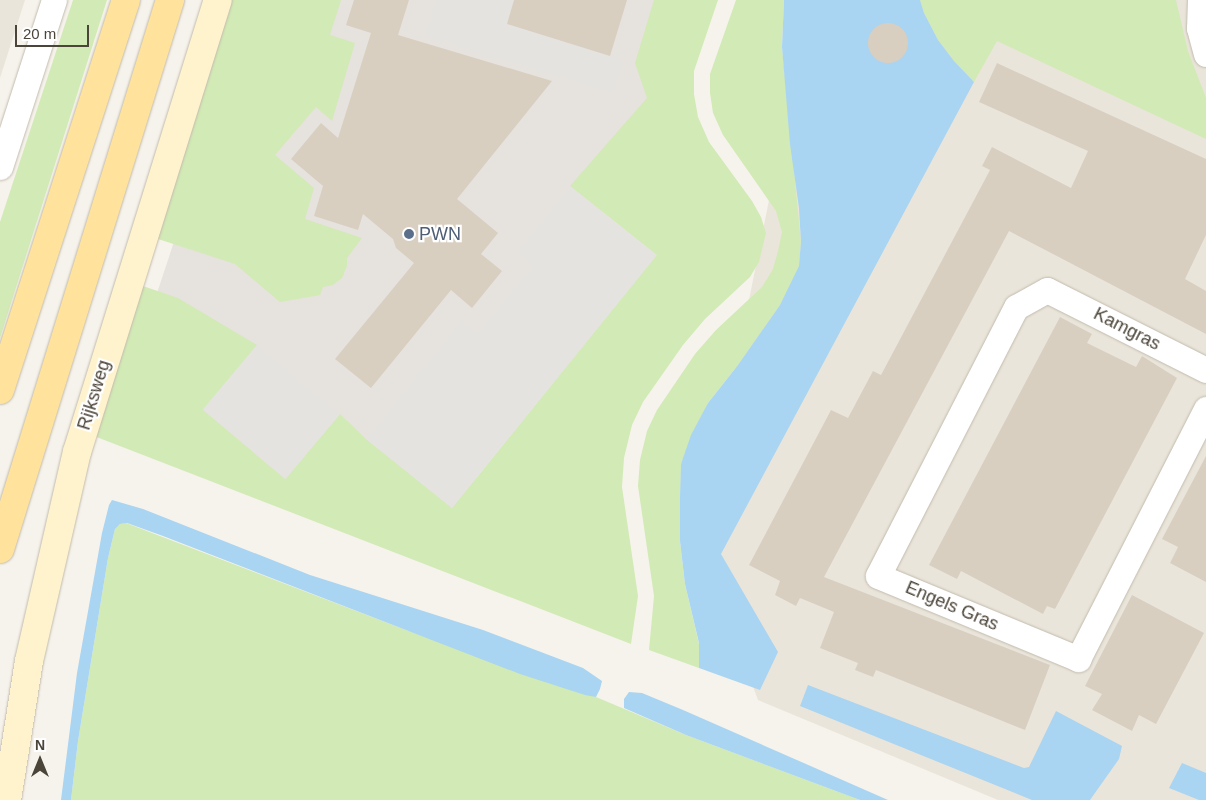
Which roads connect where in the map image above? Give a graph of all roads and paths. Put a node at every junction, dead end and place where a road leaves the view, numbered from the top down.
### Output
1 (54, 0) edge
2 (126, 0) edge
3 (170, 0) edge
4 (218, 0) edge
5 (1200, 0) edge
6 (1206, 54) edge
7 (0, 167) edge
8 (1047, 290) joint
9 (1206, 370) edge
10 (0, 390) edge
11 (1206, 409) edge
12 (0, 549) edge
13 (7, 800) edge

1 - 7 street
2 - 10 main road
3 - 12 main road
4 - 13 street, Rijksweg
5 - 6 street
8 - 9 street, Kamgras
8 - 11 street, Engels Gras

